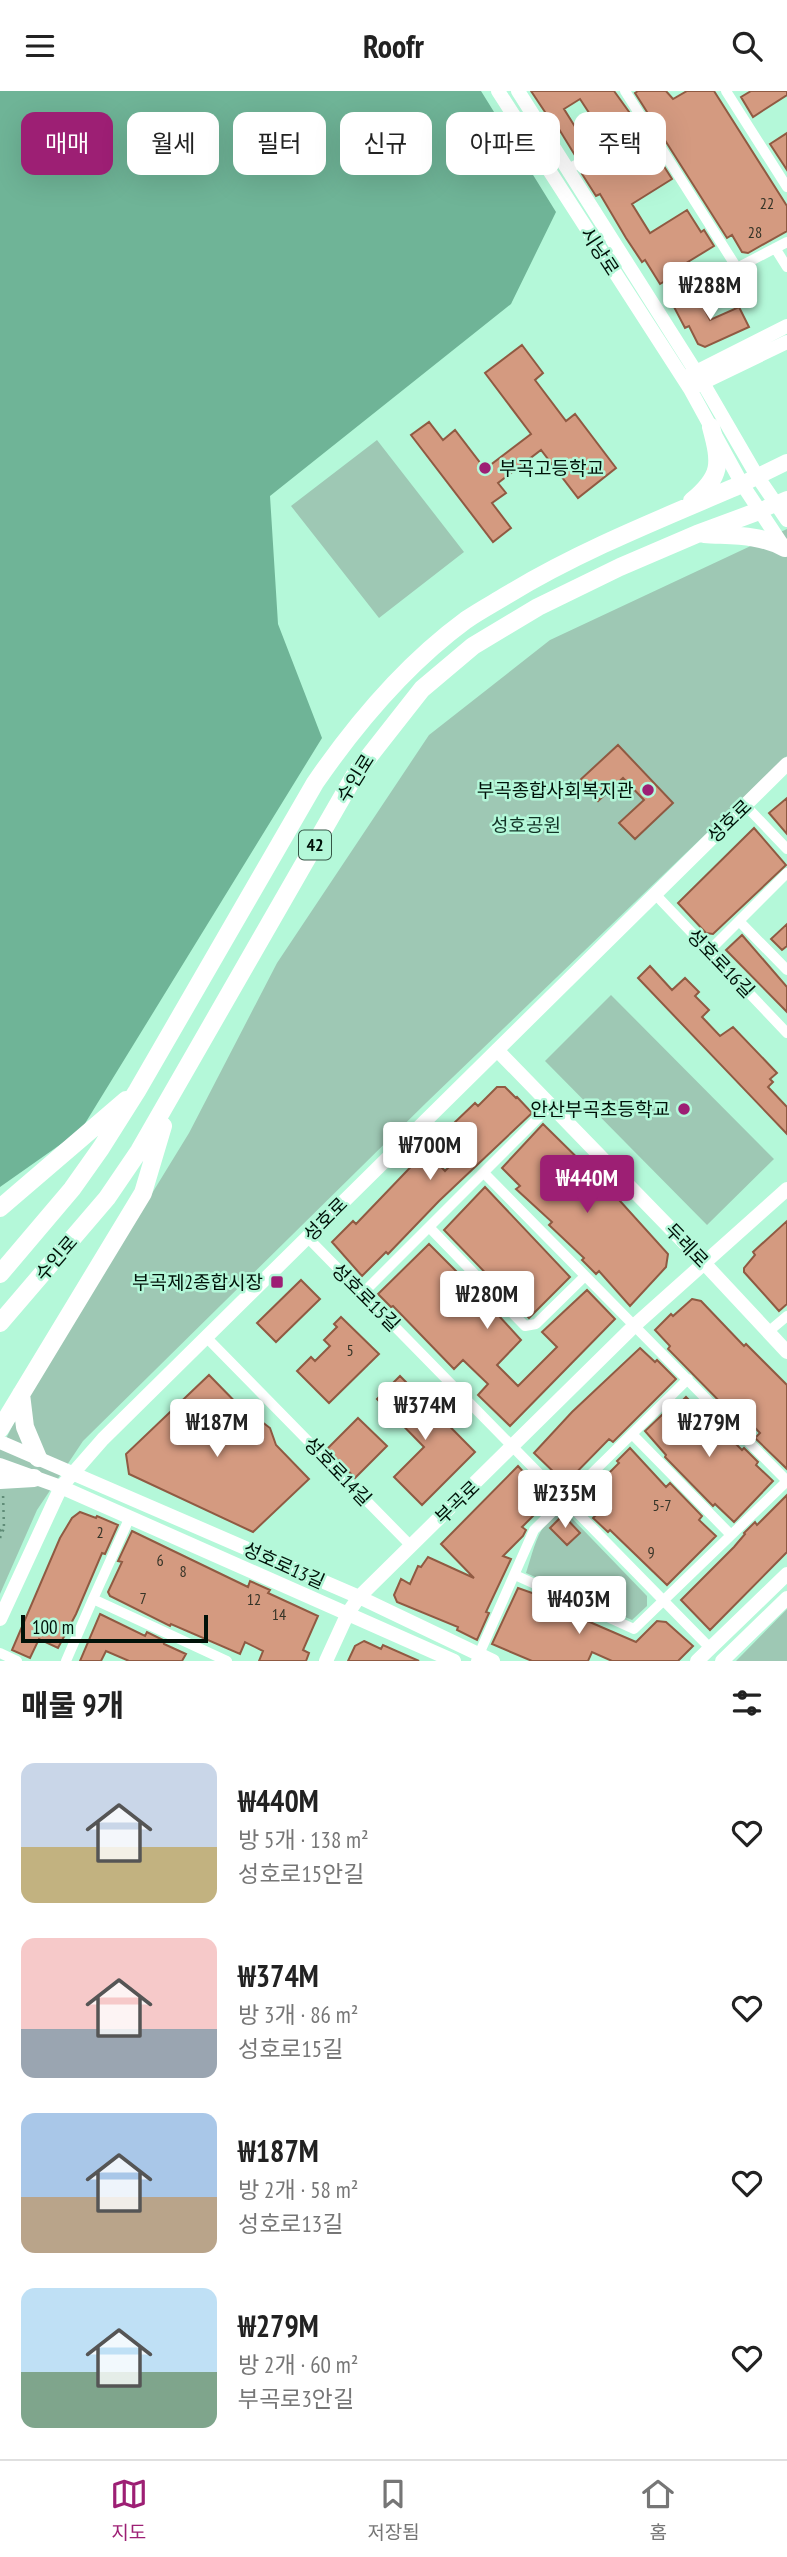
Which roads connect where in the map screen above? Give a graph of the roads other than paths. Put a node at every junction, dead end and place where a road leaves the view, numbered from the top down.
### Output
1 (498, 91) edge
2 (518, 91) edge
3 (625, 91) edge
4 (726, 91) edge
5 (638, 112) edge
6 (666, 156) edge
7 (574, 166) edge
8 (568, 169) junction
9 (787, 187) edge
10 (787, 242) edge
11 (775, 248) junction
12 (787, 267) edge
13 (787, 326) edge
14 (787, 342) edge
15 (693, 381) junction
16 (711, 427) junction
17 (787, 462) edge
18 (750, 480) junction
19 (774, 505) edge
20 (680, 511) junction
21 (787, 520) edge
22 (697, 534) junction
23 (786, 550) edge
24 (787, 764) edge
25 (746, 806) junction
26 (787, 849) edge
27 (787, 873) edge
28 (655, 894) junction
29 (739, 921) junction
30 (709, 951) junction
31 (787, 971) edge
32 (787, 1033) edge
33 (496, 1050) junction
34 (137, 1091) junction
35 (170, 1101) junction
36 (551, 1105) junction
37 (484, 1173) junction
38 (787, 1189) edge
39 (0, 1208) edge
40 (429, 1227) junction
41 (307, 1237) junction
42 (704, 1263) junction
43 (0, 1274) edge
44 (585, 1276) junction
45 (363, 1293) junction
46 (787, 1316) edge
47 (0, 1323) edge
48 (635, 1325) junction
49 (768, 1332) junction
50 (206, 1337) junction
51 (787, 1352) edge
52 (688, 1379) junction
53 (22, 1394) junction
54 (0, 1429) edge
55 (632, 1434) junction
56 (0, 1442) edge
57 (513, 1446) junction
58 (38, 1458) junction
59 (73, 1473) junction
60 (1, 1475) edge
61 (34, 1478) joint
62 (787, 1481) edge
63 (61, 1487) junction
64 (564, 1498) junction
65 (129, 1519) junction
66 (731, 1535) junction
67 (411, 1546) junction
68 (787, 1574) edge
69 (515, 1575) junction
70 (359, 1597) junction
71 (787, 1598) edge
72 (93, 1599) junction
73 (664, 1600) junction
74 (348, 1613) junction
75 (0, 1619) edge
76 (710, 1649) junction
77 (0, 1653) edge
78 (478, 1658) edge
79 (17, 1661) edge
80 (66, 1661) edge
81 (227, 1661) edge
82 (326, 1661) edge
83 (454, 1661) edge
84 (494, 1661) edge
85 (697, 1661) edge
86 (722, 1661) edge

1 - 15 street, 시낭로
2 - 8 street, 시낭로
3 - 5 street
4 - 9 street
6 - 11 street
7 - 8 street
8 - 15 street, 시낭로
10 - 11 street
11 - 12 street
13 - 15 street
14 - 15 street
15 - 16 street, 시낭로
15 - 18 street, 시낭로
16 - 18 street, 시낭로
16 - 20 highway
17 - 18 main road, 수인로 / 42
18 - 19 street
18 - 20 highway, 수인로 / 42
19 - 21 street
19 - 22 highway, 수인로 / 42
19 - 23 street
20 - 34 highway, 수인로 / 42
22 - 23 highway
22 - 35 highway, 수인로 / 42
24 - 25 street, 성호로
25 - 26 street
25 - 28 street, 성호로
27 - 29 street
28 - 30 street, 성호로16길
28 - 33 street, 성호로
29 - 30 street
29 - 31 street
30 - 32 street, 성호로16길
33 - 36 street, 두레로
33 - 41 street, 성호로
34 - 39 highway
34 - 43 highway, 수인로 / 42
35 - 47 highway, 수인로 / 42
35 - 53 highway
36 - 37 street
36 - 42 street, 두레로
37 - 40 street
37 - 44 street
38 - 42 street, 부곡로
40 - 44 street
40 - 45 street
41 - 45 street, 성호로15길
41 - 50 street, 성호로
42 - 48 street, 부곡로
42 - 49 street, 두레로
44 - 48 street
45 - 57 street, 성호로15길
46 - 49 street
48 - 52 street
48 - 57 street, 부곡로
49 - 51 street, 두레로
50 - 59 street, 성호로
50 - 67 street, 성호로14길
52 - 55 street
52 - 62 street
53 - 54 highway
53 - 58 highway
55 - 64 street
55 - 66 street
56 - 58 street, 성호로13길
57 - 64 street, 성호로15길
57 - 67 street, 부곡로
58 - 59 street, 성호로13길
59 - 63 street, 성호로
59 - 70 street, 성호로13길
60 - 61 highway
61 - 63 street, 성호로13길
62 - 66 street
63 - 65 street, 성호로13길
63 - 75 street, 성호로
64 - 69 street
64 - 73 street, 성호로15길
65 - 72 street
65 - 74 street, 성호로13길
66 - 73 street
67 - 70 street, 부곡로
68 - 76 street
69 - 73 street
69 - 78 street
70 - 74 street, 부곡로
70 - 78 street, 성호로13길
71 - 86 street
72 - 80 street
72 - 81 street
73 - 76 street, 성호로15길
74 - 82 street, 부곡로
74 - 83 street, 성호로13길
76 - 85 street
77 - 79 street
78 - 84 street, 성호로13길

